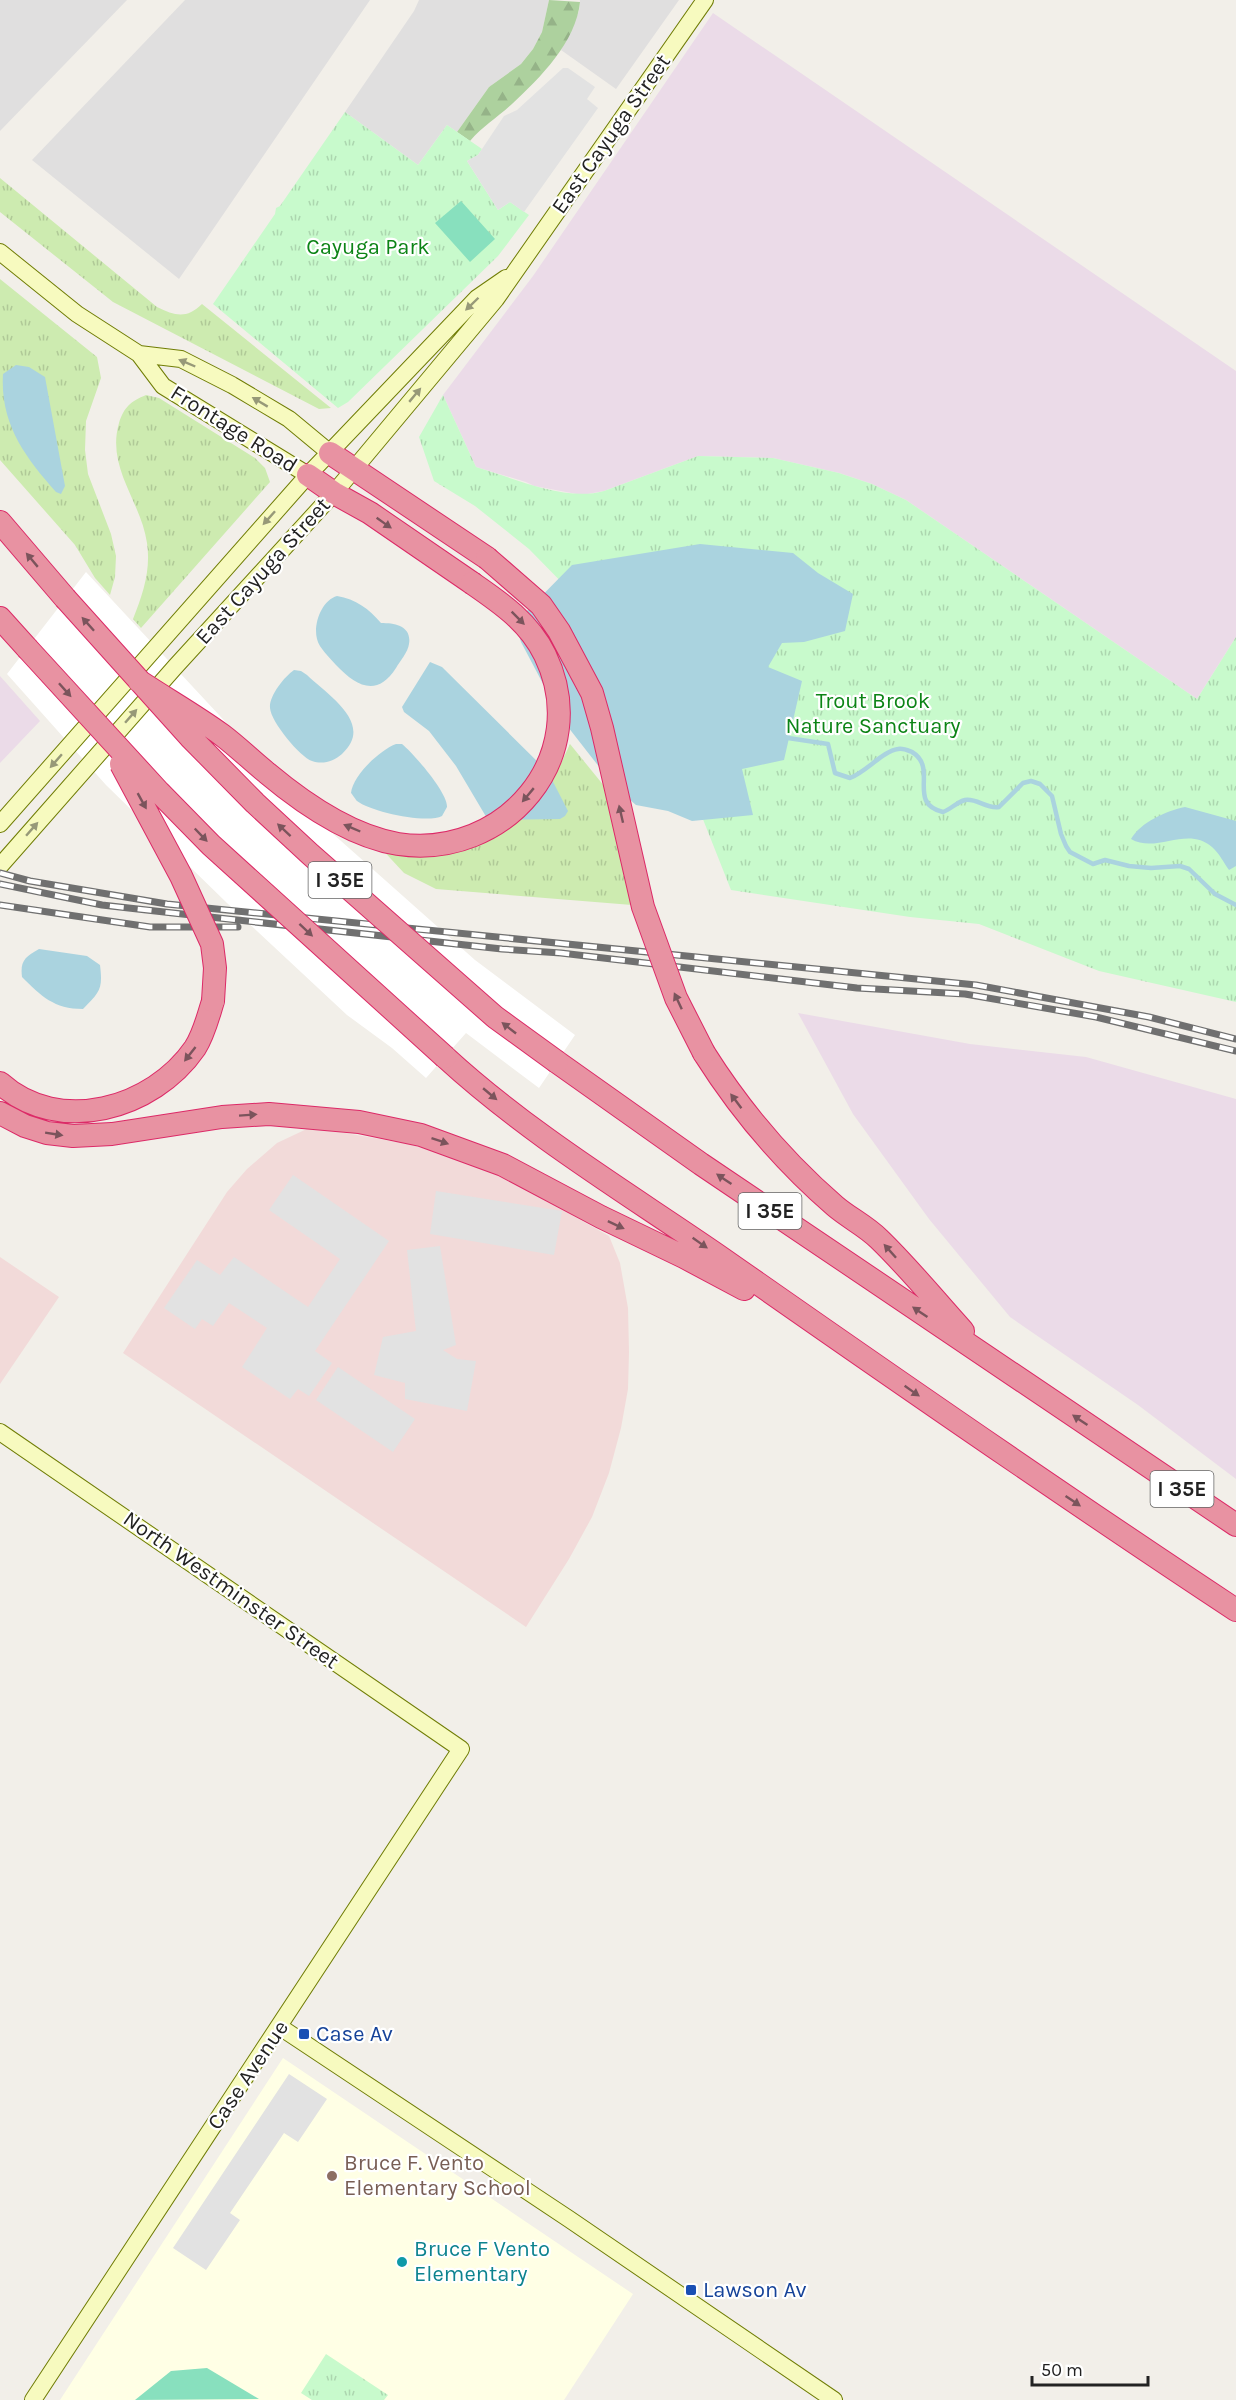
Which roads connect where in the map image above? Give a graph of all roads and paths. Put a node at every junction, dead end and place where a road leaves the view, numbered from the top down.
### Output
1 (705, 0) edge
2 (0, 252) edge
3 (519, 268) junction
4 (139, 354) junction
5 (330, 453) junction
6 (354, 468) junction
7 (308, 475) junction
8 (334, 493) junction
9 (0, 522) edge
10 (0, 618) edge
11 (139, 681) junction
12 (103, 731) junction
13 (0, 824) edge
14 (0, 866) edge
15 (0, 1083) edge
16 (0, 1113) edge
17 (839, 1340) junction
18 (986, 1356) junction
19 (0, 1432) edge
20 (1236, 1525) edge
21 (1236, 1610) edge
22 (462, 1749) joint
23 (280, 2027) junction
24 (33, 2400) edge
25 (834, 2400) edge

1 - 3 street, East Cayuga Street
2 - 4 street, Frontage Road
3 -> 5 street, East Cayuga Street
6 -> 3 street, East Cayuga Street
5 -> 4 street, Frontage Road
4 - 7 street, Frontage Road
5 - 6 highway
5 - 7 street, East Cayuga Street
6 - 8 street, East Cayuga Street
18 -> 6 highway, bridge
7 - 8 highway
7 -> 13 street, East Cayuga Street
8 -> 11 highway, bridge
14 -> 8 street, East Cayuga Street
11 -> 9 highway, I 35E, bridge
10 -> 12 highway, I 35E, bridge
18 -> 11 highway, I 35E, bridge
12 -> 15 highway, bridge
12 -> 17 highway, I 35E, bridge
16 -> 17 highway
17 -> 21 highway, I 35E
20 -> 18 highway, I 35E
19 - 22 street, North Westminster Street
22 - 23 street, Case Avenue
23 - 24 street, Case Avenue
23 - 25 street

